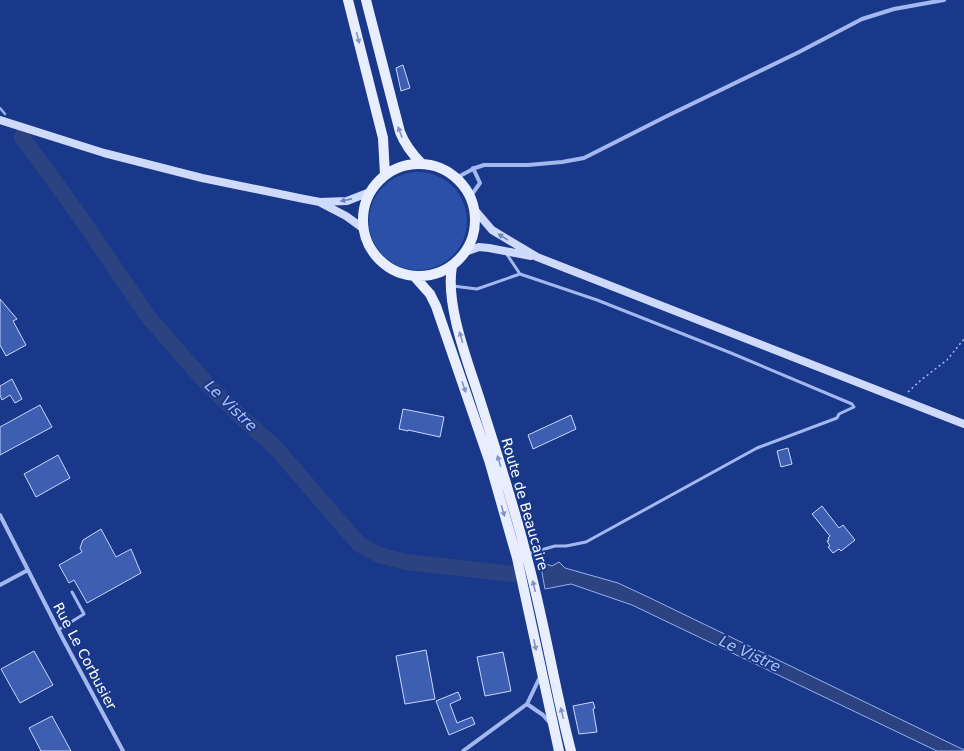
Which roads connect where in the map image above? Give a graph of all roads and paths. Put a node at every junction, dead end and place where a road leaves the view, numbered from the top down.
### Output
1 (348, 0) edge
2 (366, 0) edge
3 (944, 0) edge
4 (0, 120) edge
5 (422, 164) junction
6 (473, 168) junction
7 (385, 175) junction
8 (456, 178) junction
9 (370, 192) junction
10 (470, 197) junction
11 (320, 202) junction
12 (474, 209) junction
13 (364, 229) junction
14 (505, 251) junction
15 (465, 252) junction
16 (537, 257) junction
17 (452, 266) junction
18 (520, 274) junction
19 (414, 276) junction
20 (450, 285) junction
21 (964, 339) edge
22 (900, 399) junction
23 (964, 424) edge
24 (0, 515) edge
25 (526, 554) junction
26 (28, 570) junction
27 (0, 585) edge
28 (72, 592) dead end
29 (58, 630) junction
30 (541, 674) junction
31 (527, 704) junction
32 (553, 727) junction
33 (122, 751) edge
34 (463, 751) edge
35 (559, 751) edge
36 (571, 751) edge

1 -> 7 main road
5 -> 2 main road
3 - 6 street
4 - 11 main road
5 - 7 main road
5 - 8 main road
6 - 8 street
6 - 10 street
7 - 9 main road
8 - 10 main road
9 -> 11 main road
9 - 13 main road
10 - 12 main road
11 - 13 main road
12 - 15 main road
16 -> 12 main road
13 - 19 main road
14 - 15 main road
14 - 16 main road
14 - 18 lane
15 - 17 main road
16 - 22 main road
17 - 19 main road
17 - 20 main road, Route de Beaucaire
18 - 20 lane
18 - 25 lane
19 -> 30 main road, Route de Beaucaire
25 -> 20 main road, Route de Beaucaire
21 - 22 path
22 - 23 main road
24 - 26 street, Rue Le Corbusier
36 -> 25 main road, Route de Beaucaire
26 - 27 street
26 - 29 street, Rue Le Corbusier
28 - 29 lane
29 - 33 street, Rue Le Corbusier
30 - 31 street
30 - 32 main road, Route de Beaucaire
31 - 32 street
31 - 34 street
32 - 35 main road, Route de Beaucaire

